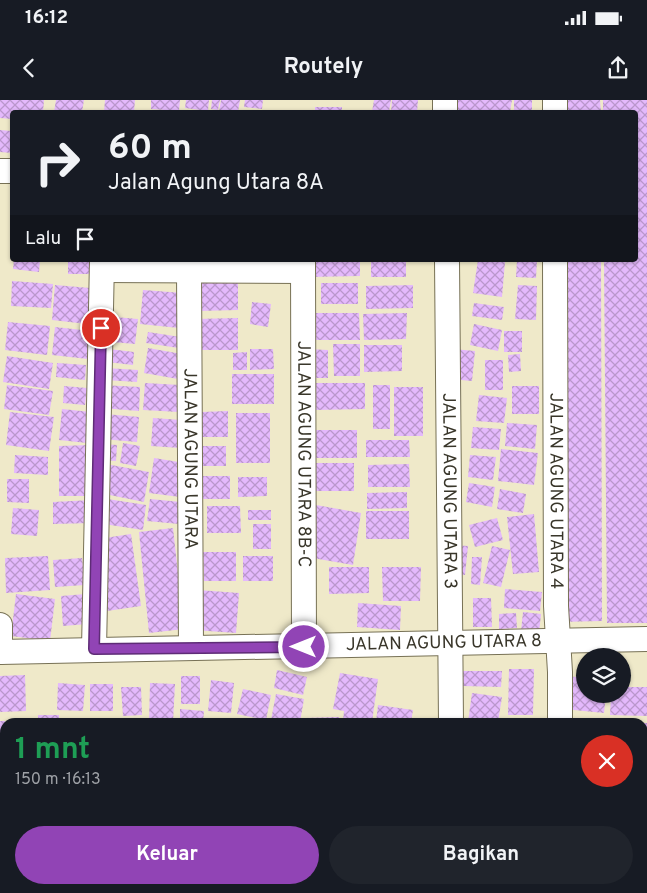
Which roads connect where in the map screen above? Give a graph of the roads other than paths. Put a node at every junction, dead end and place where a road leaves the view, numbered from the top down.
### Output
1 (447, 262) edge
2 (555, 262) edge
3 (102, 265) edge
4 (303, 266) edge
5 (189, 269) junction
6 (0, 625) edge
7 (647, 639) edge
8 (559, 641) junction
9 (450, 643) junction
10 (304, 647) junction
11 (191, 648) junction
12 (94, 649) junction
13 (0, 652) edge
14 (452, 718) edge
15 (560, 718) edge

1 - 9 street, JALAN AGUNG UTARA 3
2 - 8 street, JALAN AGUNG UTARA 4
3 - 5 street
3 - 12 street
4 - 5 street
4 - 10 street, JALAN AGUNG UTARA 8B-C
5 - 11 street, JALAN AGUNG UTARA
6 - 13 street
7 - 8 street, JALAN AGUNG UTARA 8
8 - 9 street, JALAN AGUNG UTARA 8
8 - 15 street, JALAN AGUNG UTARA 4
9 - 10 street, JALAN AGUNG UTARA 8
9 - 14 street, JALAN AGUNG UTARA 3
10 - 11 street, JALAN AGUNG UTARA 8
11 - 12 street, JALAN AGUNG UTARA 8
12 - 13 street, JALAN AGUNG UTARA 8

